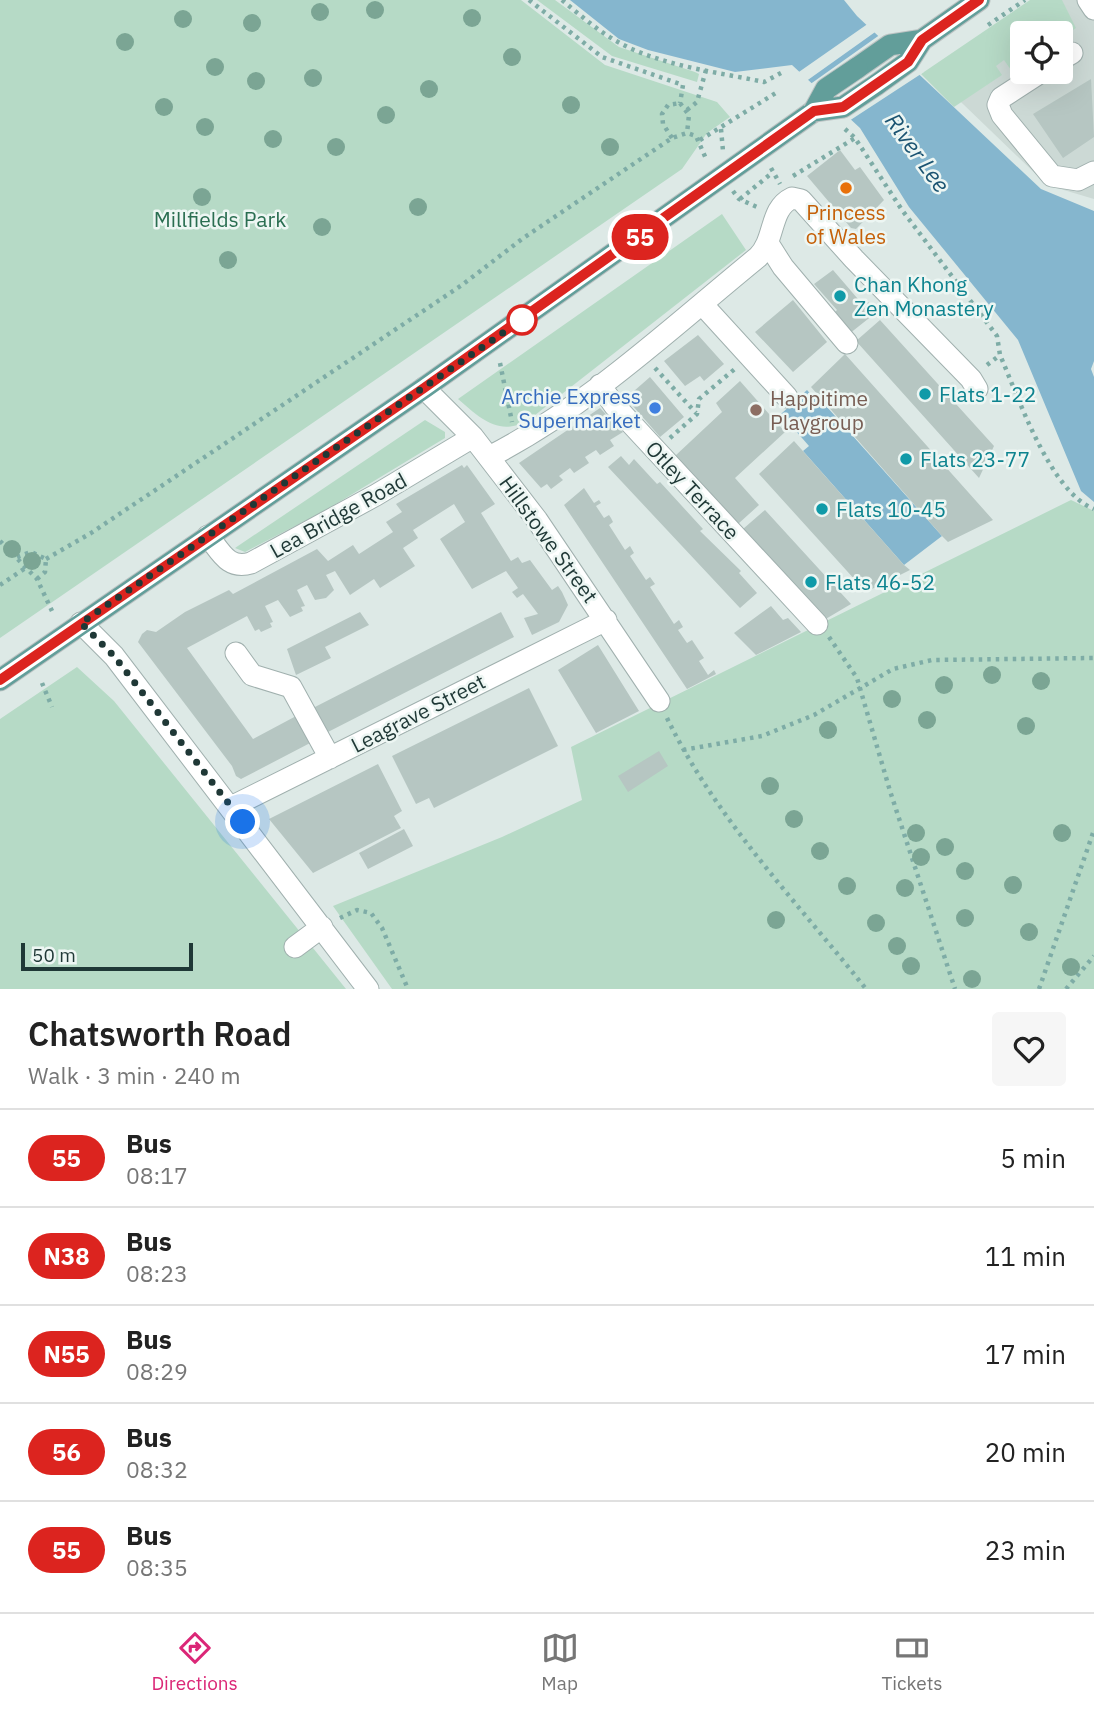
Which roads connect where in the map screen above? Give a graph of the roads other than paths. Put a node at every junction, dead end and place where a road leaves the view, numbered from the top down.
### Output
1 (979, 0) edge
2 (1088, 0) edge
3 (1094, 9) edge
4 (922, 40) junction
5 (1023, 84) edge
6 (808, 116) junction
7 (1094, 172) edge
8 (769, 245) junction
9 (702, 304) junction
10 (847, 343) dead end
11 (600, 385) junction
12 (424, 388) junction
13 (977, 388) dead end
14 (787, 397) dead end
15 (473, 437) junction
16 (489, 457) junction
17 (208, 536) junction
18 (606, 620) junction
19 (81, 623) junction
20 (817, 624) road end
21 (236, 653) dead end
22 (0, 680) edge
23 (659, 701) road end
24 (330, 758) junction
25 (231, 807) junction
26 (332, 922) junction
27 (295, 947) dead end
28 (368, 989) edge

1 - 4 main road
2 - 3 street
4 - 6 main road, bridge
4 - 6 main road, bridge
5 - 7 street
6 - 12 main road
8 - 9 street
8 - 10 street
8 - 13 street
9 - 11 street
9 - 14 street
11 - 16 street
11 - 20 street, Otley Terrace
12 - 15 street, Hillstowe Street
12 - 17 main road
15 - 16 street, Hillstowe Street
15 - 17 street, Lea Bridge Road
16 - 18 street, Hillstowe Street
17 - 19 main road
18 - 23 street, Hillstowe Street
18 - 24 street, Leagrave Street
19 - 22 main road
19 - 25 street
21 - 24 street
24 - 25 street, Leagrave Street
25 - 26 street
26 - 27 street
26 - 28 street

